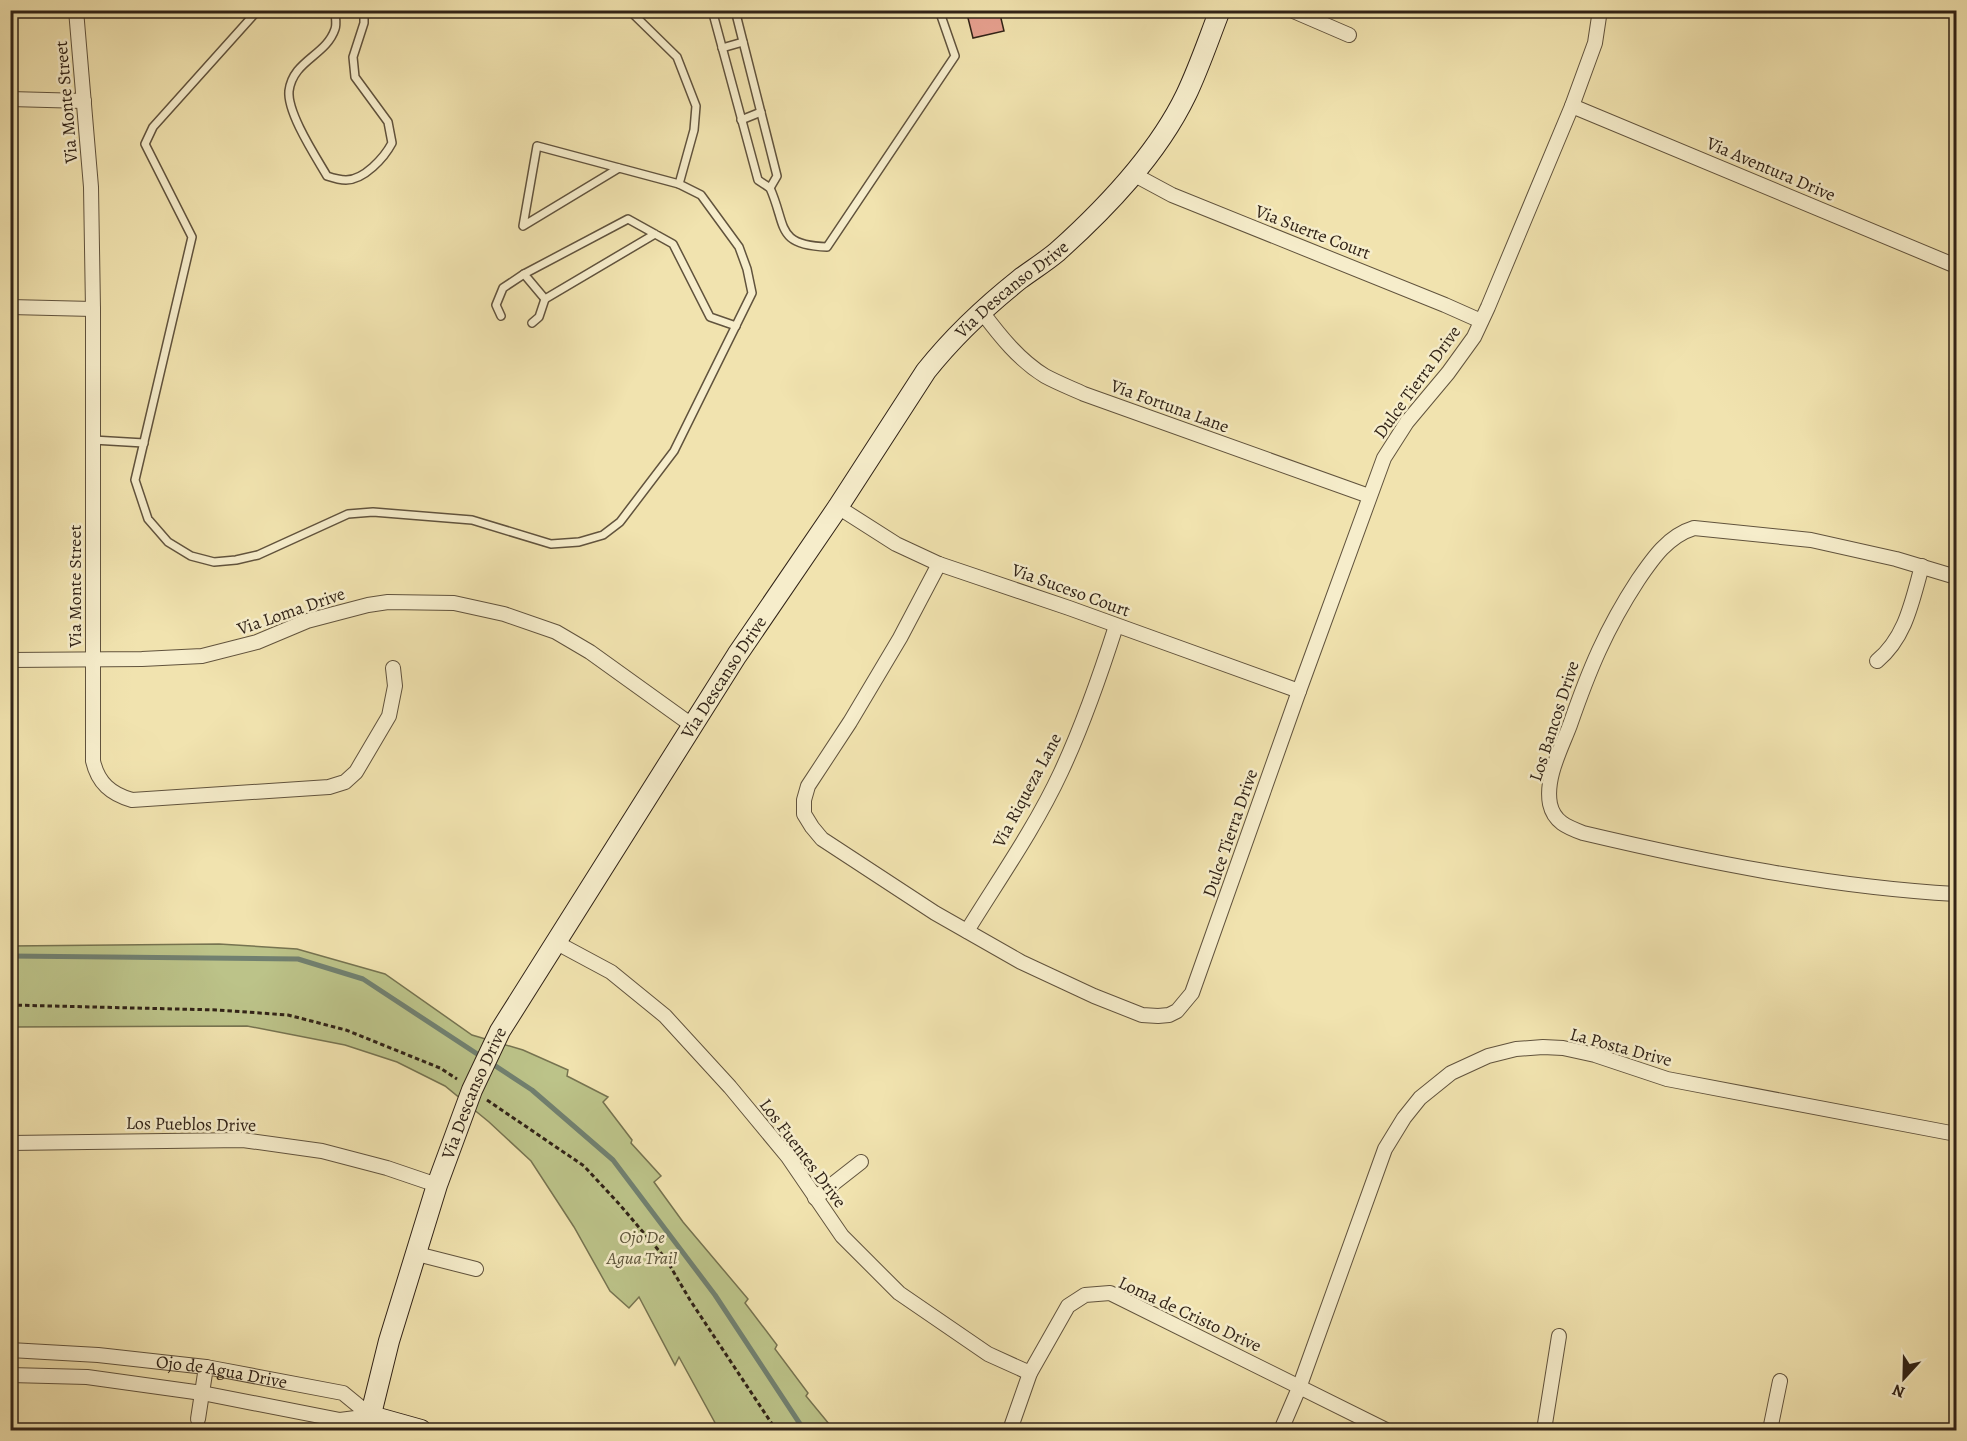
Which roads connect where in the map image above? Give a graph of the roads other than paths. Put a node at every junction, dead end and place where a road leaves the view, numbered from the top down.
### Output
1 (76, 10) edge
2 (258, 10) edge
3 (335, 10) edge
4 (364, 10) edge
5 (629, 10) edge
6 (712, 10) edge
7 (735, 10) edge
8 (939, 10) edge
9 (1220, 10) edge
10 (1291, 10) edge
11 (1600, 10) edge
12 (1349, 35) dead end
13 (743, 42) junction
14 (722, 48) junction
15 (10, 99) edge
16 (84, 101) junction
17 (1572, 106) junction
18 (761, 112) junction
19 (741, 120) junction
20 (619, 168) junction
21 (1133, 174) junction
22 (679, 184) junction
23 (770, 188) junction
24 (655, 234) junction
25 (1956, 266) edge
26 (524, 273) junction
27 (545, 299) junction
28 (10, 307) edge
29 (93, 309) junction
30 (982, 312) junction
31 (501, 316) dead end
32 (1481, 321) junction
33 (532, 323) dead end
34 (735, 326) junction
35 (93, 440) junction
36 (144, 442) junction
37 (1369, 496) junction
38 (838, 507) junction
39 (939, 564) junction
40 (1922, 566) junction
41 (1956, 577) edge
42 (1116, 626) junction
43 (93, 659) junction
44 (10, 660) edge
45 (1877, 661) dead end
46 (393, 668) dead end
47 (1299, 691) junction
48 (693, 726) junction
49 (1956, 894) edge
50 (967, 931) junction
51 (557, 943) junction
52 (1956, 1134) edge
53 (10, 1143) edge
54 (861, 1162) dead end
55 (437, 1185) junction
56 (815, 1198) junction
57 (417, 1254) junction
58 (476, 1269) dead end
59 (1559, 1336) dead end
60 (10, 1350) edge
61 (206, 1367) junction
62 (1030, 1373) junction
63 (10, 1375) edge
64 (1780, 1381) dead end
65 (1299, 1388) junction
66 (202, 1393) junction
67 (198, 1419) dead end
68 (369, 1423) edge
69 (421, 1431) edge
70 (1010, 1431) edge
71 (1281, 1431) edge
72 (1386, 1431) edge
73 (1544, 1431) edge
74 (1770, 1431) edge

1 - 16 street, Via Monte Street
2 - 36 lane
3 - 4 lane
5 - 22 lane
6 - 14 lane
7 - 13 lane
8 - 23 lane
9 - 21 street, Via Descanso Drive
10 - 12 street
11 - 17 street, Dulce Tierra Drive
13 - 14 lane
13 - 18 lane
14 - 19 lane
15 - 16 street
16 - 29 street, Via Monte Street
17 - 25 street, Via Aventura Drive
17 - 32 street, Dulce Tierra Drive
18 - 19 lane
18 - 23 lane
19 - 23 lane
20 - 20 lane
20 - 22 lane
21 - 30 street, Via Descanso Drive
21 - 32 street, Via Suerte Court
22 - 34 lane
24 - 26 lane
24 - 27 lane
24 - 34 lane
26 - 27 lane
26 - 31 lane
27 - 33 lane
28 - 29 street
29 - 35 street, Via Monte Street
30 - 37 street, Via Fortuna Lane
30 - 38 street, Via Descanso Drive
32 - 37 street, Dulce Tierra Drive
34 - 36 lane
35 - 36 lane
35 - 43 street, Via Monte Street
37 - 47 street, Dulce Tierra Drive
38 - 39 street, Via Suceso Court
38 - 48 street, Via Descanso Drive
39 - 42 street, Via Suceso Court
39 - 50 street, Dulce Tierra Drive
40 - 41 street, Los Bancos Drive
40 - 45 street
40 - 49 street, Los Bancos Drive
42 - 47 street, Via Suceso Court
42 - 50 street, Via Riqueza Lane
43 - 44 street, Via Loma Drive
43 - 46 street, Via Monte Street
43 - 48 street, Via Loma Drive
47 - 50 street, Dulce Tierra Drive
48 - 51 street, Via Descanso Drive
51 - 55 street, Via Descanso Drive
51 - 56 street, Los Fuentes Drive
52 - 65 street, La Posta Drive
53 - 55 street, Los Pueblos Drive
54 - 56 street
55 - 57 street, Via Descanso Drive
56 - 62 street, Los Fuentes Drive
57 - 58 street
57 - 68 street, Via Descanso Drive
59 - 73 street
60 - 61 street, Ojo de Agua Drive
61 - 66 street
61 - 68 street, Ojo de Agua Drive
62 - 65 street, Loma de Cristo Drive
62 - 70 street, Loma de Cristo Drive
63 - 66 street
64 - 74 street
65 - 71 street, La Posta Drive
65 - 72 street, Loma de Cristo Drive
66 - 67 street
66 - 68 street
68 - 69 street, Ojo de Agua Drive

